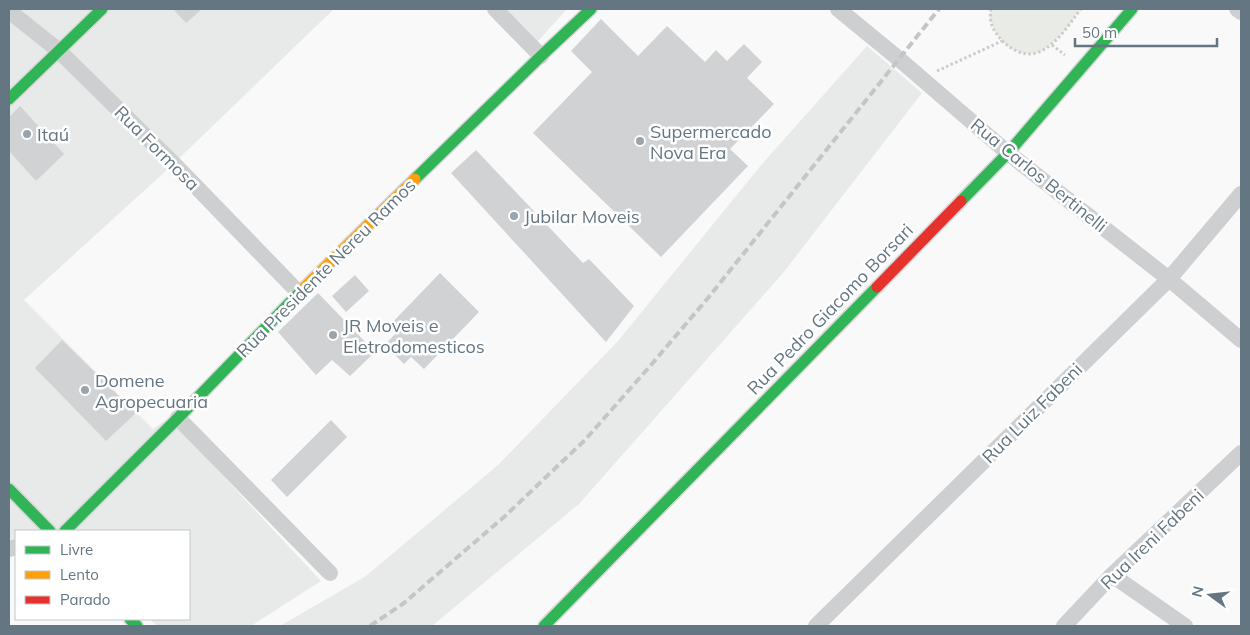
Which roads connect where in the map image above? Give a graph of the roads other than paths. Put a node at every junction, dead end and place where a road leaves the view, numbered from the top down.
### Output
1 (102, 9) edge
2 (495, 9) edge
3 (591, 9) edge
4 (1132, 9) edge
5 (1238, 9) edge
6 (9, 11) edge
7 (847, 12) edge
8 (1241, 12) edge
9 (58, 50) junction
10 (540, 56) junction
11 (9, 99) edge
12 (1008, 153) junction
13 (1241, 194) edge
14 (1169, 279) junction
15 (299, 293) junction
16 (1241, 340) edge
17 (178, 418) junction
18 (1241, 453) edge
19 (9, 489) edge
20 (49, 530) edge
21 (66, 530) edge
22 (330, 573) dead end
23 (1112, 575) junction
24 (544, 626) edge
25 (816, 626) edge
26 (1064, 626) edge
27 (1185, 626) edge

1 - 9 street
2 - 10 street
3 - 10 street, Rua Presidente Nereu Ramos
4 - 12 street, Rua Pedro Giacomo Borsari
5 - 8 street
6 - 9 street, Rua Formosa
7 - 12 street, Rua Carlos Bertinelli
9 - 11 street
9 - 15 street, Rua Formosa
10 - 15 street, Rua Presidente Nereu Ramos
12 - 14 street, Rua Carlos Bertinelli
12 - 24 street, Rua Pedro Giacomo Borsari
13 - 14 street, Rua Luiz Fabeni
14 - 16 street, Rua Carlos Bertinelli
14 - 25 street, Rua Luiz Fabeni
15 - 17 street, Rua Presidente Nereu Ramos
17 - 21 street, Rua Presidente Nereu Ramos
17 - 22 street
18 - 23 street, Rua Ireni Fabeni
19 - 20 street
23 - 26 street, Rua Ireni Fabeni
23 - 27 street

